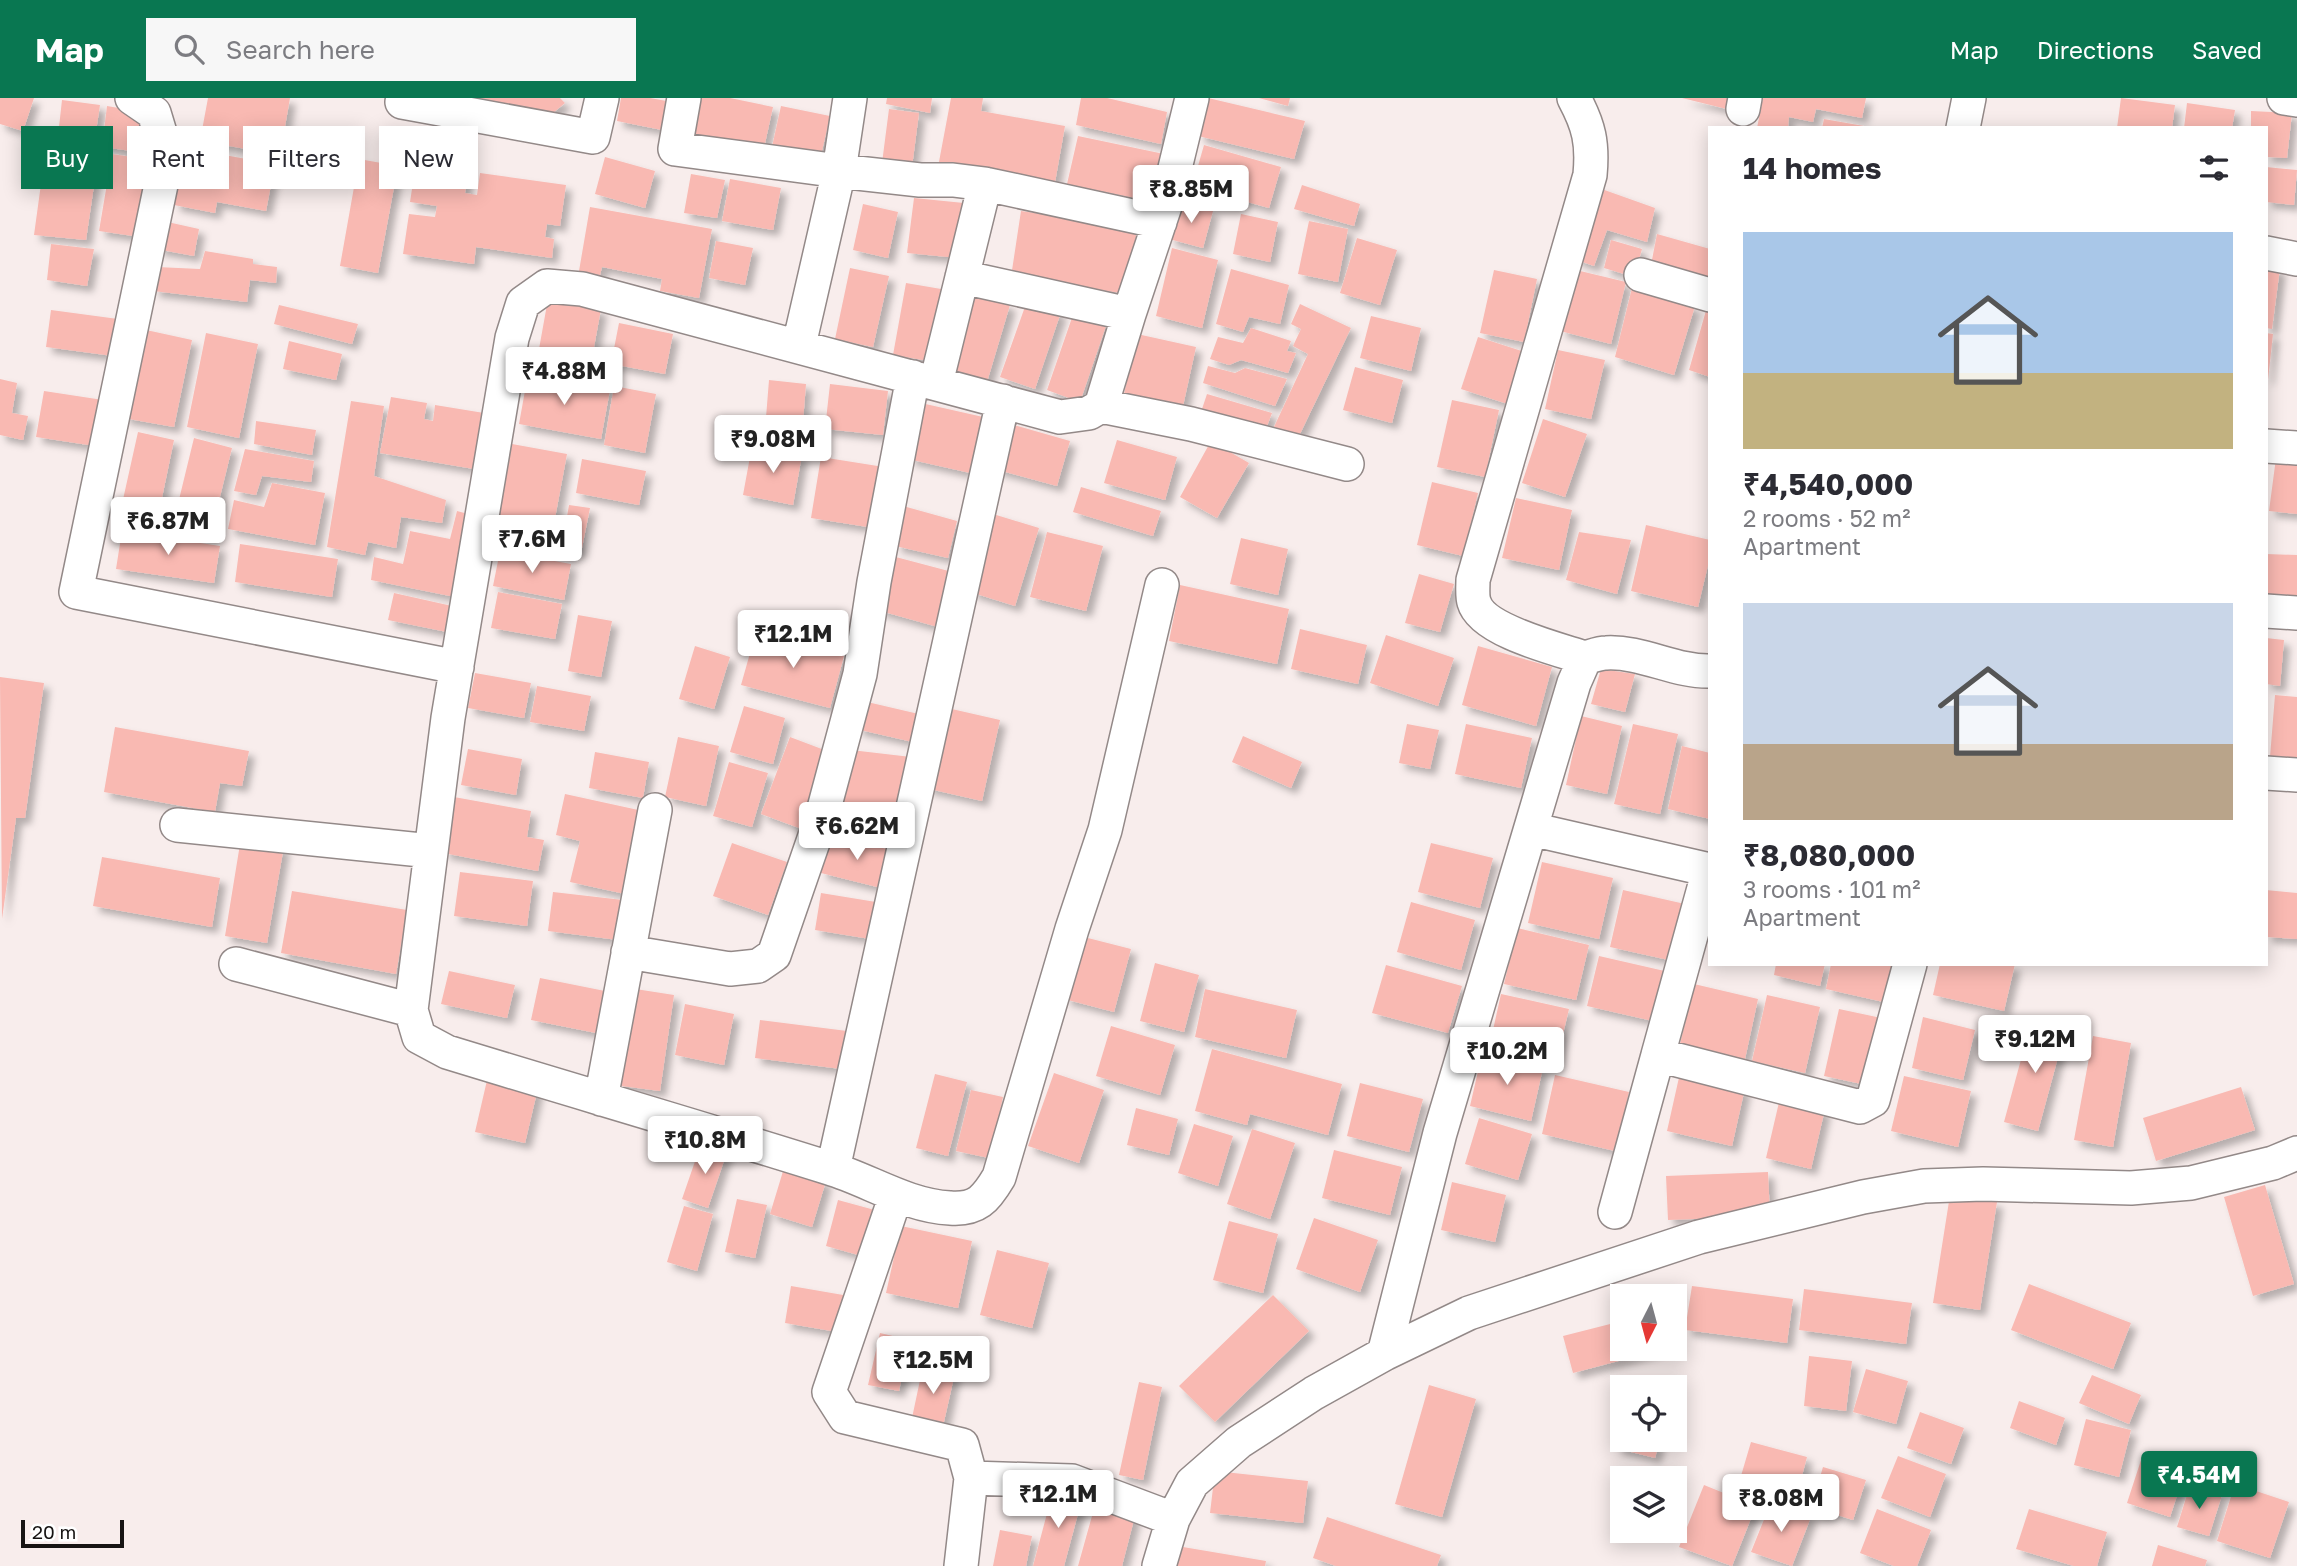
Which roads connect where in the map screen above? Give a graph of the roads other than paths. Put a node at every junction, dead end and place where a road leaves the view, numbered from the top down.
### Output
1 (132, 98) edge
2 (403, 98) edge
3 (602, 98) edge
4 (684, 98) edge
5 (850, 98) edge
6 (1192, 98) edge
7 (1574, 98) edge
8 (1969, 98) edge
9 (2284, 98) edge
10 (2297, 100) edge
11 (1963, 126) edge
12 (839, 171) junction
13 (985, 184) junction
14 (1160, 222) junction
15 (2268, 253) edge
16 (2297, 259) edge
17 (1641, 275) dead end
18 (962, 277) junction
19 (1708, 294) edge
20 (1129, 314) junction
21 (799, 345) junction
22 (925, 380) junction
23 (1003, 401) junction
24 (1101, 406) junction
25 (2268, 446) edge
26 (2297, 448) edge
27 (1347, 464) dead end
28 (1162, 585) dead end
29 (2268, 611) edge
30 (2297, 613) edge
31 (1585, 658) junction
32 (457, 667) junction
33 (1708, 671) edge
34 (2268, 773) edge
35 (2297, 775) edge
36 (655, 810) dead end
37 (177, 825) dead end
38 (1531, 829) junction
39 (431, 851) junction
40 (1708, 870) edge
41 (1708, 874) edge
42 (628, 952) junction
43 (236, 964) dead end
44 (1909, 966) edge
45 (411, 1010) junction
46 (1658, 1055) junction
47 (600, 1098) junction
48 (2297, 1153) edge
49 (833, 1169) junction
50 (896, 1195) junction
51 (1615, 1212) dead end
52 (1384, 1354) junction
53 (971, 1478) junction
54 (1173, 1520) junction
55 (961, 1566) edge
56 (1159, 1566) edge

1 - 32 street
2 - 3 street
4 - 12 street
5 - 12 street
6 - 14 street
7 - 31 street
8 - 11 street
9 - 10 street
12 - 13 street
12 - 21 street
13 - 14 street
13 - 18 street
14 - 20 street
15 - 16 street
17 - 19 street
18 - 20 street
18 - 22 street
20 - 24 street
21 - 22 street
21 - 32 street
22 - 23 street
22 - 42 street
23 - 24 street
23 - 49 street
24 - 27 street
25 - 26 street
28 - 50 street
29 - 30 street
31 - 33 street
31 - 38 street
32 - 39 street
34 - 35 street
36 - 42 street
37 - 39 street
38 - 40 street
38 - 52 street
39 - 45 street
41 - 46 street
42 - 47 street
43 - 45 street
44 - 46 street
45 - 47 street
46 - 51 street
47 - 49 street
48 - 52 street
49 - 50 street
50 - 53 street
52 - 54 street
53 - 54 street
53 - 55 street
54 - 56 street

